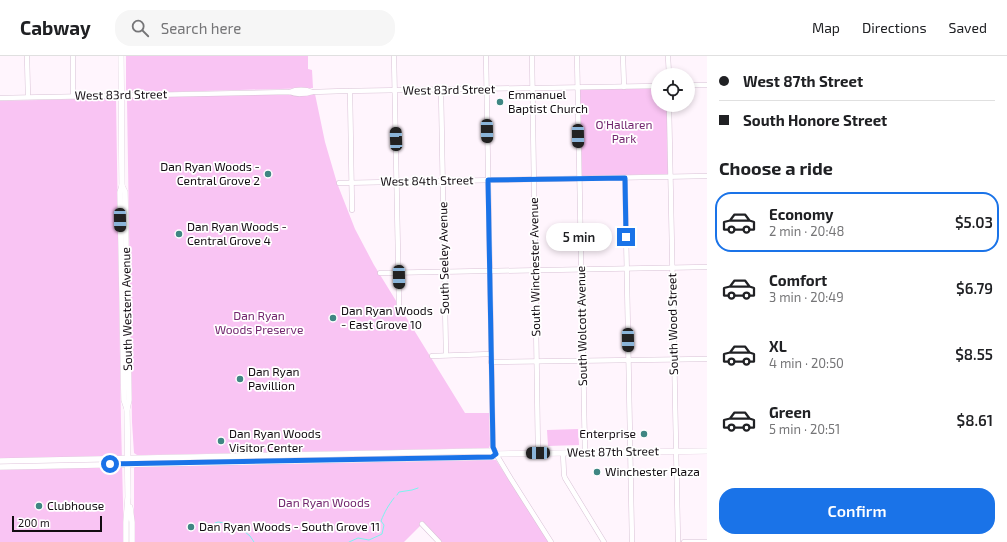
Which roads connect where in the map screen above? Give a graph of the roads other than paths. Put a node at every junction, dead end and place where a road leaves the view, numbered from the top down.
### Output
1 (27, 56) edge
2 (73, 56) edge
3 (121, 56) edge
4 (394, 56) edge
5 (486, 56) edge
6 (532, 56) edge
7 (577, 56) edge
8 (623, 56) edge
9 (668, 56) edge
10 (669, 68) edge
11 (707, 85) edge
12 (651, 86) edge
13 (695, 86) edge
14 (577, 87) junction
15 (624, 87) junction
16 (532, 88) junction
17 (487, 89) junction
18 (395, 90) junction
19 (441, 90) junction
20 (350, 91) junction
21 (122, 95) junction
22 (73, 96) junction
23 (28, 97) junction
24 (0, 98) edge
25 (669, 112) edge
26 (707, 176) edge
27 (671, 177) junction
28 (579, 178) junction
29 (625, 178) junction
30 (534, 179) junction
31 (488, 180) junction
32 (442, 181) junction
33 (397, 182) junction
34 (339, 183) dead end
35 (351, 183) junction
36 (352, 210) dead end
37 (672, 268) junction
38 (707, 268) edge
39 (627, 269) junction
40 (535, 270) junction
41 (581, 270) junction
42 (490, 271) junction
43 (444, 272) junction
44 (380, 273) dead end
45 (399, 273) junction
46 (399, 305) dead end
47 (491, 354) junction
48 (446, 355) junction
49 (432, 356) dead end
50 (707, 359) edge
51 (629, 360) junction
52 (674, 360) junction
53 (583, 361) junction
54 (491, 362) junction
55 (537, 362) junction
56 (707, 450) edge
57 (676, 451) junction
58 (630, 452) junction
59 (538, 453) junction
60 (563, 453) junction
61 (585, 453) junction
62 (496, 454) junction
63 (0, 461) edge
64 (128, 461) junction
65 (0, 467) edge
66 (128, 497) junction
67 (422, 524) dead end
68 (126, 542) edge
69 (132, 542) edge
70 (438, 542) edge
71 (551, 542) edge
72 (604, 542) edge
73 (632, 542) edge
74 (678, 542) edge
75 (684, 542) edge
76 (707, 542) edge

1 - 23 street
2 - 22 street
3 - 21 main road, South Western Avenue
4 - 18 street
5 - 17 street
6 - 16 street, South Winchester Avenue
7 - 14 street, South Wolcott Avenue
8 - 15 street
9 - 10 street
11 - 13 street
12 - 15 street, West 83rd Street
14 - 15 street, West 83rd Street
14 - 16 street, West 83rd Street
14 - 28 street, South Wolcott Avenue
16 - 17 street, West 83rd Street
16 - 30 street, South Winchester Avenue
17 - 19 street, West 83rd Street
17 - 31 street
18 - 19 street, West 83rd Street
18 - 20 street, West 83rd Street
18 - 33 street
19 - 32 street, South Seeley Avenue
20 - 21 street, West 83rd Street
20 - 35 street
21 - 22 street, West 83rd Street
21 - 64 main road, South Western Avenue
22 - 23 street, West 83rd Street
23 - 24 street, West 83rd Street
25 - 27 street, South Wood Street
26 - 27 street, West 84th Street
27 - 29 street, West 84th Street
27 - 37 street, South Wood Street
28 - 29 street, West 84th Street
28 - 30 street, West 84th Street
28 - 41 street, South Wolcott Avenue
29 - 39 street
30 - 31 street, West 84th Street
30 - 40 street, South Winchester Avenue
31 - 32 street, West 84th Street
31 - 42 street
32 - 33 street, West 84th Street
32 - 43 street, South Seeley Avenue
33 - 35 street, West 84th Street
33 - 45 street
34 - 35 street, West 84th Street
35 - 36 street
37 - 38 street
37 - 39 street
37 - 52 street, South Wood Street
39 - 41 street
39 - 51 street
40 - 41 street
40 - 42 street
40 - 55 street, South Winchester Avenue
41 - 53 street, South Wolcott Avenue
42 - 43 street
42 - 47 street
43 - 45 street
43 - 48 street, South Seeley Avenue
44 - 45 street
45 - 46 street
47 - 48 street
47 - 54 street
48 - 49 street
50 - 52 street
51 - 52 street
51 - 53 street
51 - 58 street
52 - 57 street, South Wood Street
53 - 55 street
53 - 61 street, South Wolcott Avenue
54 - 55 street
54 - 62 street
55 - 59 street, South Winchester Avenue
56 - 57 main road, West 87th Street
57 - 58 main road, West 87th Street
57 - 74 street, South Wood Street
58 - 61 main road, West 87th Street
58 - 73 street
59 - 60 main road, West 87th Street
59 - 62 main road, West 87th Street
60 - 61 main road, West 87th Street
60 - 72 street
62 - 64 main road, West 87th Street
62 - 71 street
63 - 64 main road, West 87th Street
64 - 65 main road, West 87th Street
64 - 66 main road, South Western Avenue
66 - 68 main road, South Western Avenue
66 - 69 main road, South Western Avenue
67 - 70 street
75 - 76 street

